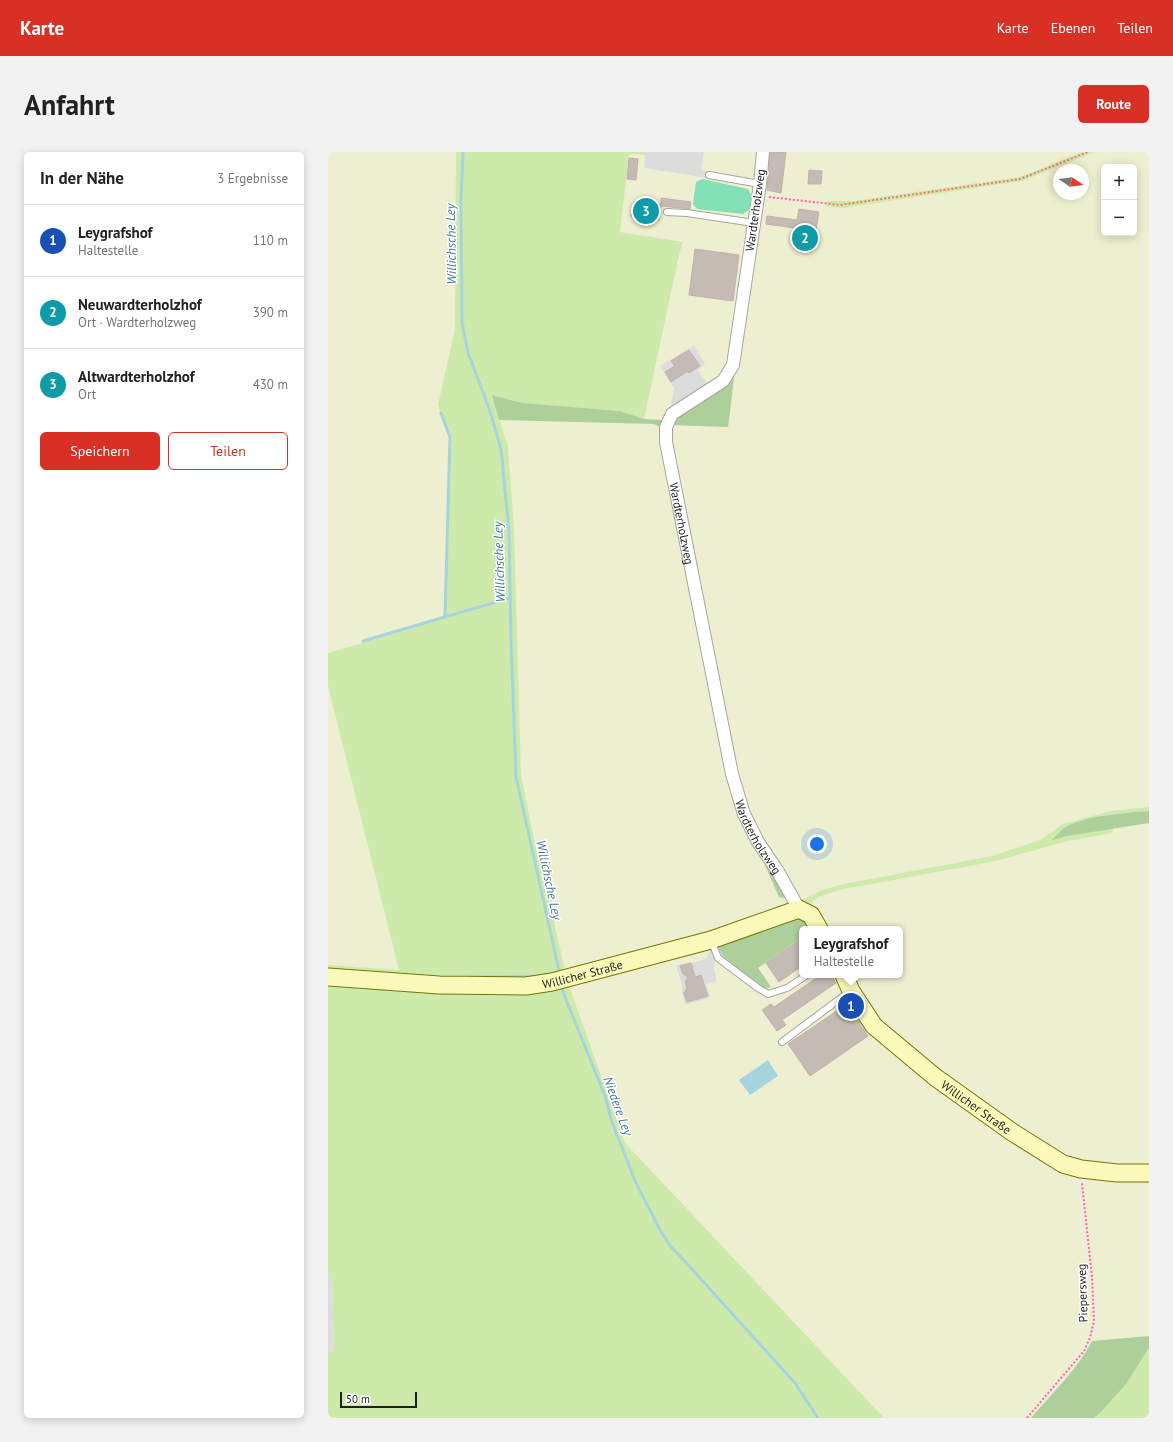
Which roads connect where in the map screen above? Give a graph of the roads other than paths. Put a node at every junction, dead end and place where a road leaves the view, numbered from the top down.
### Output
1 (763, 152) edge
2 (709, 175) dead end
3 (759, 190) junction
4 (667, 212) dead end
5 (754, 223) junction
6 (798, 909) junction
7 (817, 926) edge
8 (711, 940) junction
9 (328, 977) edge
10 (802, 978) edge
11 (845, 978) edge
12 (851, 991) junction
13 (782, 1042) dead end
14 (1149, 1173) edge

1 - 3 street, Wardterholzweg
2 - 3 lane
3 - 5 street, Wardterholzweg
4 - 5 lane
5 - 6 street, Wardterholzweg
6 - 7 street
6 - 8 street, Willicher Straße
8 - 9 street, Willicher Straße
8 - 10 lane
11 - 12 street, Willicher Straße
12 - 13 lane
12 - 14 street, Willicher Straße

